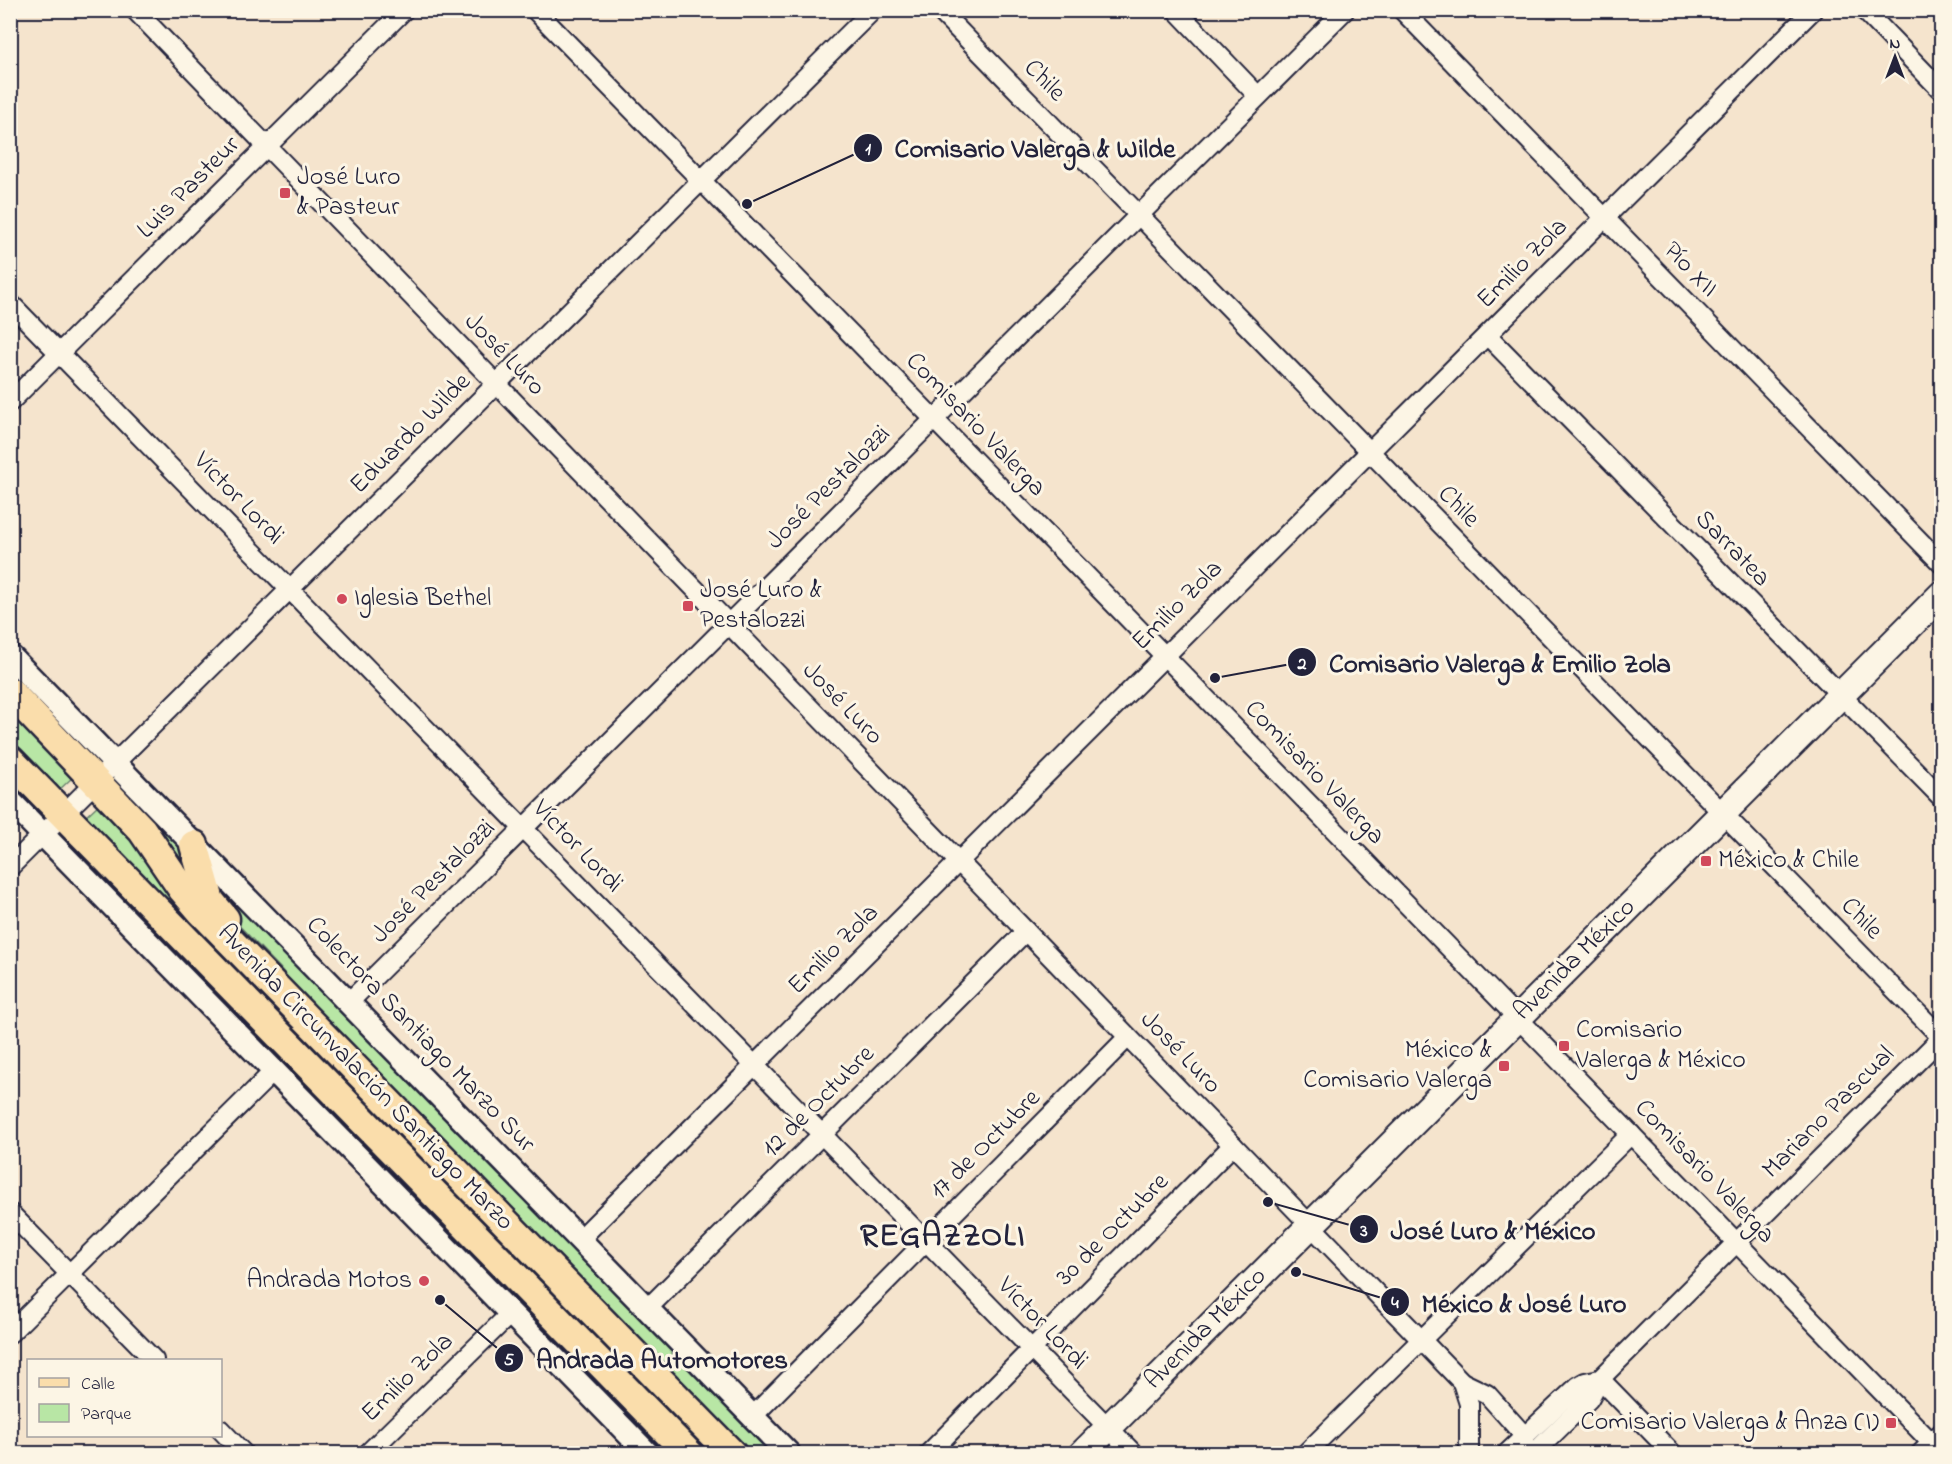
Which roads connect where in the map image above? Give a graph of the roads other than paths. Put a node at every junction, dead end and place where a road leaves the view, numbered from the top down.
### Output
1 (135, 10) edge
2 (404, 10) edge
3 (535, 10) edge
4 (873, 10) edge
5 (939, 10) edge
6 (1176, 10) edge
7 (1345, 10) edge
8 (1402, 10) edge
9 (1813, 10) edge
10 (1864, 10) edge
11 (1941, 90) edge
12 (1258, 96) junction
13 (267, 147) junction
14 (701, 181) junction
15 (1139, 215) junction
16 (1604, 218) junction
17 (10, 303) edge
18 (1487, 335) junction
19 (60, 353) junction
20 (497, 385) junction
21 (10, 402) edge
22 (934, 420) junction
23 (1370, 452) junction
24 (1941, 564) edge
25 (291, 590) junction
26 (1941, 594) edge
27 (729, 624) junction
28 (10, 656) edge
29 (1164, 656) junction
30 (10, 692) edge
31 (1840, 695) junction
32 (10, 760) edge
33 (106, 774) junction
34 (1941, 798) edge
35 (10, 801) edge
36 (1722, 814) junction
37 (63, 815) junction
38 (523, 829) junction
39 (43, 835) junction
40 (194, 845) junction
41 (959, 861) junction
42 (10, 867) edge
43 (1026, 931) junction
44 (349, 1002) junction
45 (1517, 1018) junction
46 (1128, 1037) junction
47 (324, 1038) junction
48 (1941, 1038) edge
49 (754, 1065) junction
50 (275, 1070) junction
51 (1631, 1134) junction
52 (822, 1135) junction
53 (1233, 1145) junction
54 (10, 1213) edge
55 (1310, 1225) junction
56 (580, 1239) junction
57 (926, 1241) junction
58 (1736, 1242) junction
59 (70, 1274) junction
60 (648, 1308) junction
61 (511, 1313) junction
62 (10, 1333) edge
63 (1421, 1340) junction
64 (1031, 1349) junction
65 (153, 1359) edge
66 (1600, 1379) junction
67 (1462, 1382) junction
68 (753, 1416) junction
69 (1108, 1428) junction
70 (222, 1431) edge
71 (1931, 1442) edge
72 (1527, 1448) edge
73 (244, 1454) edge
74 (367, 1454) edge
75 (648, 1454) edge
76 (689, 1454) edge
77 (732, 1454) edge
78 (789, 1454) edge
79 (927, 1454) edge
80 (1082, 1454) edge
81 (1134, 1454) edge
82 (1305, 1454) edge
83 (1469, 1454) edge
84 (1506, 1454) edge
85 (1672, 1454) edge

1 - 13 street, José Luro
2 - 13 street, Luis Pasteur
3 - 14 street, Comisario Valerga
4 - 14 street, Eduardo Wilde
5 - 15 street, Chile
6 - 12 street
7 - 12 street, José Pestalozzi
8 - 16 street, Pío XII
9 - 16 street, Emilio Zola
10 - 11 street
12 - 15 street, José Pestalozzi
13 - 19 street, Luis Pasteur
13 - 20 street, José Luro
14 - 20 street, Eduardo Wilde
14 - 22 street, Comisario Valerga
15 - 22 street, José Pestalozzi
15 - 23 street, Chile
16 - 18 street, Emilio Zola
16 - 24 street, Pío XII
17 - 19 street, Víctor Lordi
18 - 23 street, Emilio Zola
18 - 31 street, Sarratea
19 - 21 street, Luis Pasteur
19 - 25 street, Víctor Lordi
20 - 25 street, Eduardo Wilde
20 - 27 street, José Luro
22 - 27 street, José Pestalozzi
22 - 29 street, Comisario Valerga
23 - 29 street, Emilio Zola
23 - 36 street, Chile
25 - 33 street, Eduardo Wilde
25 - 38 street, Víctor Lordi
26 - 31 main road, Avenida México
27 - 38 street, José Pestalozzi
27 - 41 street, José Luro
28 - 33 street, Colectora Santiago Marzo Sur
29 - 41 street, Emilio Zola
29 - 45 street, Comisario Valerga
30 - 33 main road, Avenida Circunvalación Santiago Marzo
31 - 34 street, Sarratea
31 - 36 main road, Avenida México
32 - 37 main road, Avenida Circunvalación Santiago Marzo
33 - 37 street, Eduardo Wilde
33 - 40 street, Colectora Santiago Marzo Sur
33 - 47 main road, Avenida Circunvalación Santiago Marzo
35 - 39 street
36 - 45 main road, Avenida México
36 - 48 street, Chile
37 - 39 street, Eduardo Wilde
37 - 76 main road, Avenida Circunvalación Santiago Marzo
38 - 44 street, José Pestalozzi
38 - 49 street, Víctor Lordi
39 - 42 street, Eduardo Wilde
39 - 50 street
40 - 44 street, Colectora Santiago Marzo Sur
40 - 47 main road
41 - 43 street, José Luro
41 - 49 street, Emilio Zola
43 - 46 street, José Luro
43 - 52 street, 12 de Octubre
44 - 56 street, Colectora Santiago Marzo Sur
45 - 51 street, Comisario Valerga
45 - 55 main road, Avenida México
46 - 53 street, José Luro
46 - 57 street, 17 de Octubre
47 - 77 main road, Avenida Circunvalación Santiago Marzo
48 - 58 street, Mariano Pascual
49 - 52 street, Víctor Lordi
49 - 56 street, Emilio Zola
50 - 59 street
50 - 61 street
51 - 58 street, Comisario Valerga
51 - 63 street
52 - 57 street, Víctor Lordi
52 - 60 street, 12 de Octubre
53 - 55 street, José Luro
53 - 64 street, 30 de Octubre
54 - 59 street
55 - 63 street, José Luro
55 - 69 main road, Avenida México
56 - 60 street, Colectora Santiago Marzo Sur
57 - 64 street, Víctor Lordi
57 - 68 street, 17 de Octubre
58 - 66 street, Mariano Pascual
58 - 71 street, Comisario Valerga
59 - 62 street
59 - 65 street
60 - 68 street, Colectora Santiago Marzo Sur
61 - 74 street, Emilio Zola
61 - 75 street
63 - 67 street, José Luro
63 - 82 street
64 - 69 street, Víctor Lordi
64 - 79 street, 30 de Octubre
66 - 72 street, Mariano Pascual
66 - 85 street
67 - 72 street, José Luro
67 - 83 street
68 - 78 street, Colectora Santiago Marzo Sur
69 - 80 main road, Avenida México
69 - 81 street, Víctor Lordi
70 - 73 street
72 - 84 street, Mariano Pascual

